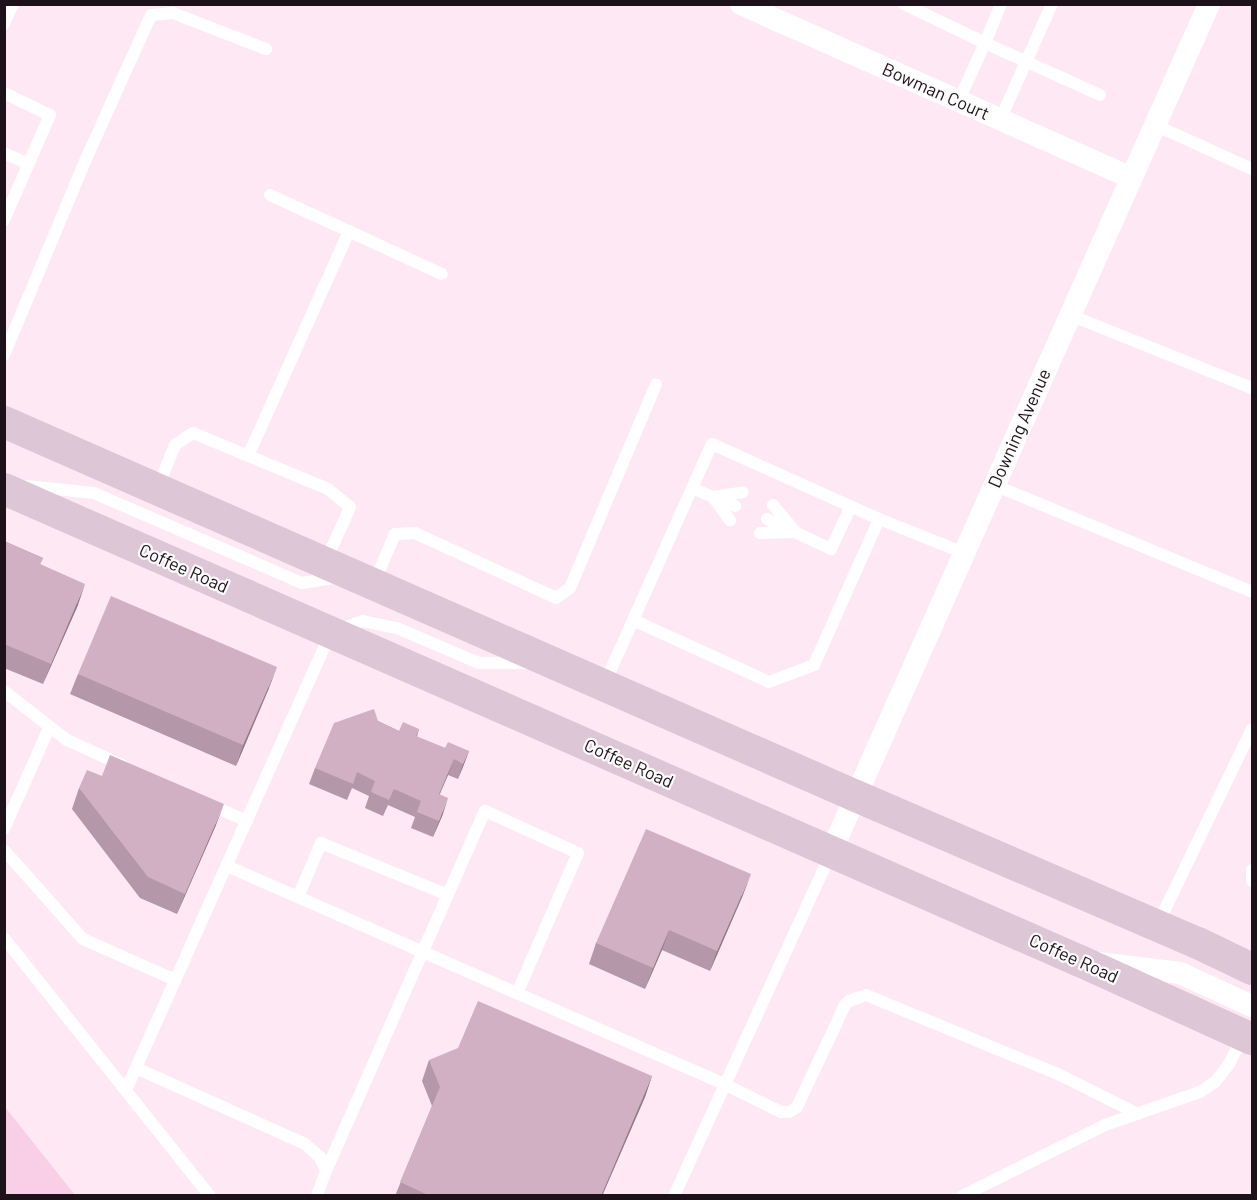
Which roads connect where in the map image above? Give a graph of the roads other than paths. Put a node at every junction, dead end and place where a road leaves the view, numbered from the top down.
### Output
1 (13, 4) edge
2 (741, 4) edge
3 (904, 4) edge
4 (1001, 4) edge
5 (1052, 4) edge
6 (1209, 4) edge
7 (4, 24) edge
8 (985, 43) junction
9 (266, 49) dead end
10 (1026, 61) junction
11 (4, 93) edge
12 (1100, 95) dead end
13 (959, 100) junction
14 (1000, 120) junction
15 (1155, 125) junction
16 (4, 153) edge
17 (28, 164) junction
18 (1252, 169) edge
19 (1131, 178) junction
20 (270, 195) dead end
21 (4, 220) edge
22 (349, 231) junction
23 (442, 274) dead end
24 (1070, 315) junction
25 (4, 355) edge
26 (656, 384) dead end
27 (1252, 388) edge
28 (4, 422) edge
29 (248, 456) junction
30 (994, 485) junction
31 (4, 486) edge
32 (157, 489) junction
33 (692, 489) junction
34 (743, 492) dead end
35 (713, 497) junction
36 (735, 506) dead end
37 (773, 506) dead end
38 (850, 506) junction
39 (767, 519) dead end
40 (879, 519) junction
41 (730, 520) dead end
42 (795, 532) junction
43 (760, 533) dead end
44 (964, 553) junction
45 (351, 573) junction
46 (1252, 592) edge
47 (633, 620) junction
48 (331, 632) junction
49 (556, 663) junction
50 (604, 685) junction
51 (4, 691) edge
52 (49, 728) junction
53 (1252, 729) edge
54 (130, 768) edge
55 (856, 796) junction
56 (194, 797) edge
57 (247, 821) junction
58 (4, 829) edge
59 (4, 850) edge
60 (831, 852) junction
61 (226, 866) junction
62 (1252, 870) edge
63 (1252, 881) edge
64 (448, 895) junction
65 (298, 897) junction
66 (1158, 925) junction
67 (4, 938) edge
68 (422, 952) junction
69 (1252, 969) edge
70 (175, 980) junction
71 (517, 993) junction
72 (1250, 1027) edge
73 (136, 1068) junction
74 (724, 1084) junction
75 (126, 1090) junction
76 (1138, 1114) junction
77 (326, 1171) junction
78 (210, 1196) edge
79 (317, 1196) edge
80 (674, 1196) edge
81 (962, 1196) edge

1 - 7 lane
2 - 13 street, Bowman Court
3 - 8 lane
4 - 8 lane
5 - 10 lane
6 - 15 street, Downing Avenue
8 - 10 lane
8 - 13 lane
9 - 25 lane
10 - 12 lane
10 - 14 lane
11 - 17 lane
13 - 14 street, Bowman Court
14 - 19 street, Bowman Court
15 - 18 lane
15 - 19 street, Downing Avenue
16 - 17 lane
17 - 21 lane
19 - 24 street, Downing Avenue
20 - 22 lane
22 - 23 lane
22 - 29 lane
24 - 27 lane
24 - 30 street, Downing Avenue
26 - 45 lane
28 - 32 main road
29 - 32 lane
29 - 45 lane
30 - 44 street, Downing Avenue
30 - 46 lane
31 - 45 lane
31 - 48 main road, Coffee Road
32 - 45 main road
33 - 35 lane
33 - 38 lane
33 - 47 lane
34 - 35 lane
35 - 36 lane
35 - 41 lane
37 - 42 lane
38 - 40 lane
38 - 42 lane
39 - 42 lane
40 - 44 lane
40 - 47 lane
42 - 43 lane
44 - 55 street, Downing Avenue
45 - 49 main road
47 - 50 lane
48 - 49 lane
48 - 57 lane
48 - 60 main road, Coffee Road
49 - 50 main road
50 - 55 main road
51 - 52 lane
52 - 54 lane
52 - 58 lane
53 - 66 lane
55 - 60 street, Downing Avenue
55 - 66 main road
56 - 57 lane
57 - 61 lane
59 - 70 lane
60 - 72 main road, Coffee Road
60 - 74 lane
61 - 65 lane
61 - 70 lane
62 - 63 lane
64 - 65 lane
64 - 68 lane
64 - 71 lane
65 - 68 lane
66 - 69 main road
67 - 75 lane
68 - 71 lane
68 - 77 lane
70 - 73 lane
71 - 74 lane
72 - 76 lane
73 - 75 lane
73 - 77 lane
74 - 76 lane
74 - 80 lane
75 - 78 lane
76 - 81 lane
77 - 79 lane

